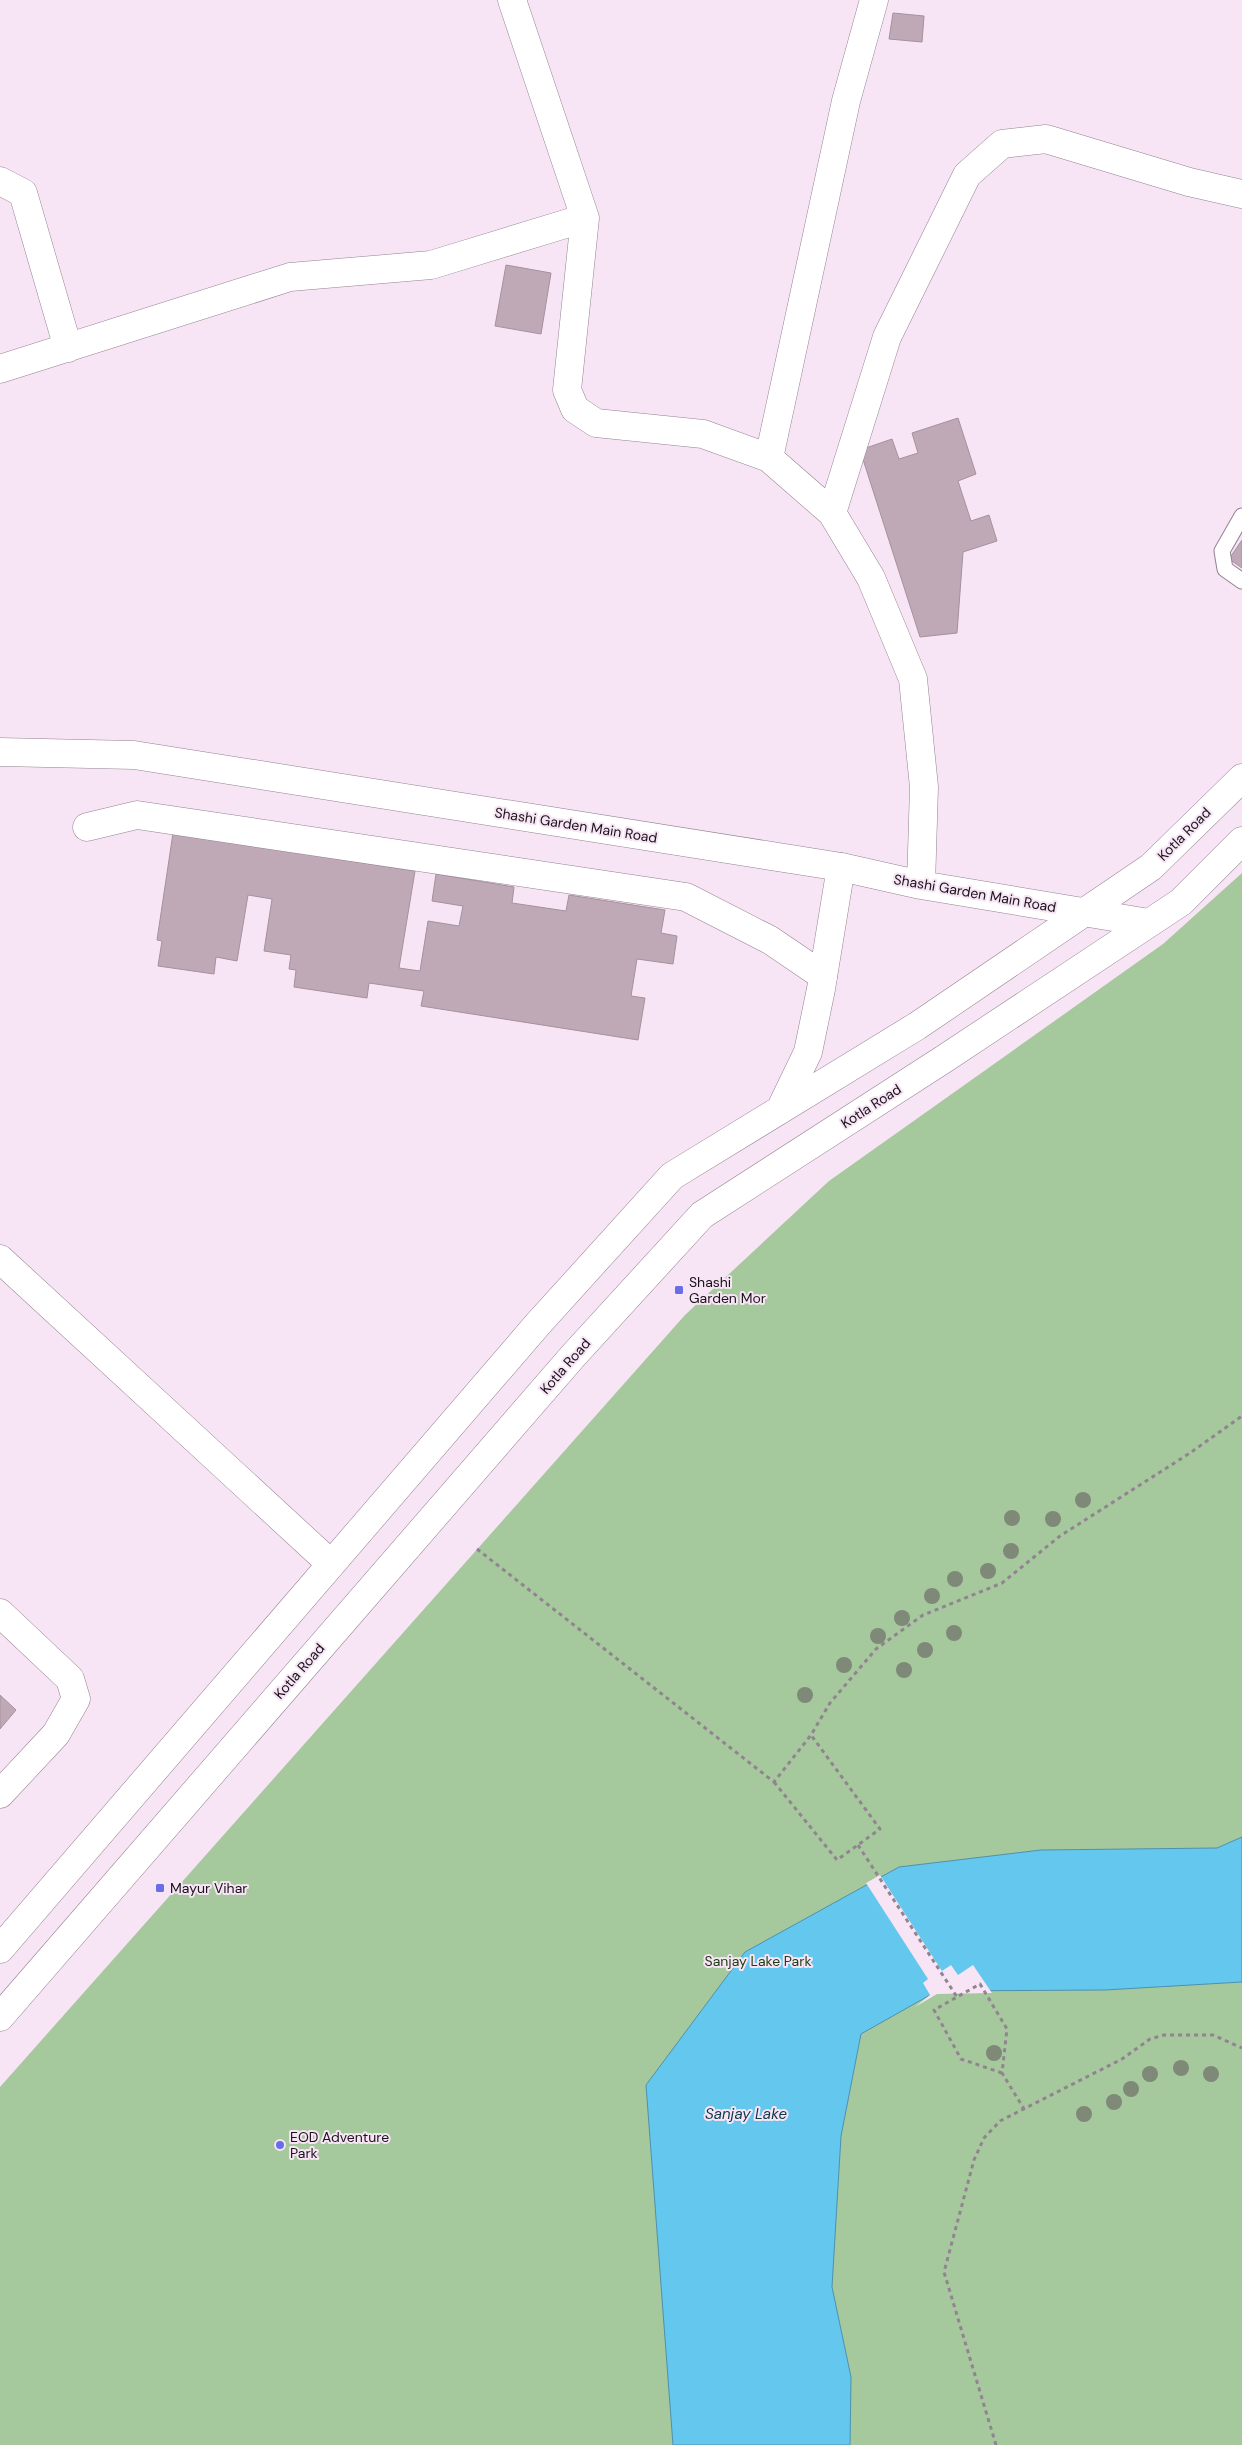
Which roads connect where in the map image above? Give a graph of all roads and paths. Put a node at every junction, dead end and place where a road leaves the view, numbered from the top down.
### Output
1 (512, 0) edge
2 (874, 0) edge
3 (0, 181) edge
4 (1242, 194) edge
5 (585, 218) junction
6 (68, 348) junction
7 (0, 369) edge
8 (770, 458) junction
9 (832, 514) junction
10 (1242, 516) edge
11 (1242, 581) edge
12 (0, 752) edge
13 (1242, 778) edge
14 (87, 827) dead end
15 (1242, 842) edge
16 (842, 867) junction
17 (921, 885) junction
18 (1084, 913) junction
19 (1149, 923) junction
20 (823, 976) junction
21 (780, 1110) junction
22 (0, 1259) edge
23 (1242, 1416) edge
24 (477, 1549) dead end
25 (331, 1564) junction
26 (0, 1613) edge
27 (811, 1735) junction
28 (774, 1782) junction
29 (0, 1794) edge
30 (858, 1845) junction
31 (0, 1949) edge
32 (957, 1997) junction
33 (0, 2017) edge
34 (1242, 2048) edge
35 (1002, 2073) junction
36 (1024, 2109) junction
37 (996, 2445) edge

1 - 5 street
2 - 8 street
3 - 6 street
4 - 9 street
5 - 6 street
5 - 8 street
6 - 7 street
8 - 9 street
9 - 17 street
10 - 11 lane
12 - 16 street, Shashi Garden Main Road
13 - 18 street, Kotla Road
14 - 20 street
15 - 19 street, Kotla Road
16 - 17 street, Shashi Garden Main Road
16 - 20 street
17 - 18 street, Shashi Garden Main Road
18 - 19 street, Shashi Garden Main Road
18 - 21 street, Kotla Road
19 - 33 street, Kotla Road
20 - 21 street
21 - 25 street, Kotla Road
22 - 25 street
23 - 27 path
24 - 28 path
25 - 31 street, Kotla Road
26 - 29 street
27 - 28 path
27 - 30 path
28 - 30 path
30 - 32 path
32 - 35 path
32 - 35 path
34 - 36 path
35 - 36 path
36 - 37 path

